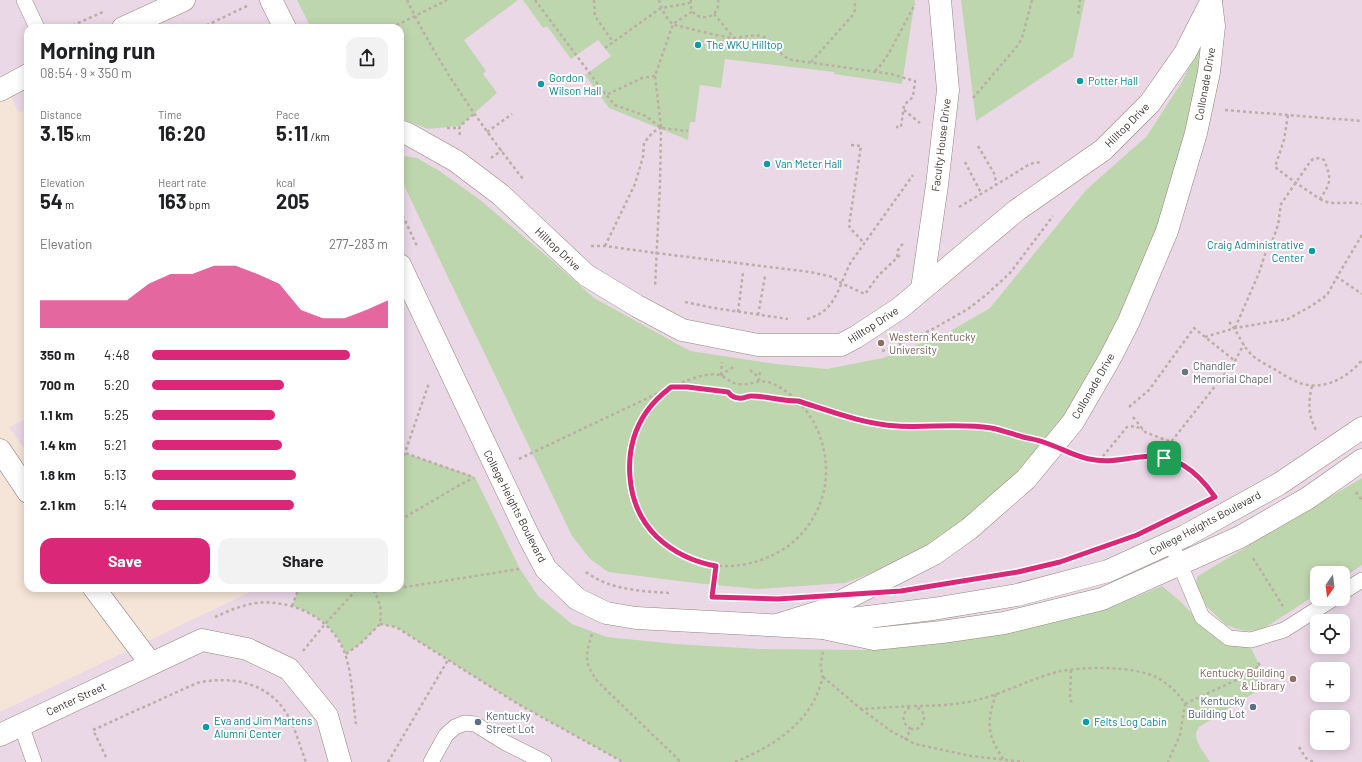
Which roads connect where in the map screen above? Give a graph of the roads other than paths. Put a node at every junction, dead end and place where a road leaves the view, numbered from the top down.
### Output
1 (24, 0) edge
2 (184, 0) edge
3 (271, 0) edge
4 (940, 0) edge
5 (1211, 1) edge
6 (35, 24) edge
7 (132, 24) edge
8 (283, 24) edge
9 (24, 77) edge
10 (0, 90) edge
11 (404, 132) edge
12 (404, 273) edge
13 (922, 289) junction
14 (1362, 428) edge
15 (0, 450) edge
16 (1362, 460) edge
17 (24, 486) edge
18 (1171, 543) junction
19 (1179, 564) junction
20 (1362, 580) edge
21 (1350, 588) edge
22 (97, 592) edge
23 (1322, 606) edge
24 (774, 626) junction
25 (822, 628) junction
26 (151, 664) junction
27 (21, 725) junction
28 (0, 735) edge
29 (34, 762) edge
30 (340, 762) edge
31 (431, 762) edge
32 (544, 762) edge

1 - 6 lane
2 - 7 street
3 - 8 street
4 - 13 street, Faculty House Drive
5 - 13 street, Hilltop Drive
5 - 24 street, Collonade Drive
9 - 10 street
11 - 13 street, Hilltop Drive
12 - 24 street, College Heights Boulevard
14 - 18 street, College Heights Boulevard
15 - 17 street
16 - 19 street, College Heights Boulevard
18 - 19 lane
18 - 25 street, College Heights Boulevard
19 - 23 lane
19 - 25 street, College Heights Boulevard
20 - 21 lane
22 - 26 street
24 - 25 street, College Heights Boulevard
26 - 27 street, Center Street
26 - 30 street, Center Street
27 - 28 street, Center Street
27 - 29 lane
31 - 32 lane

